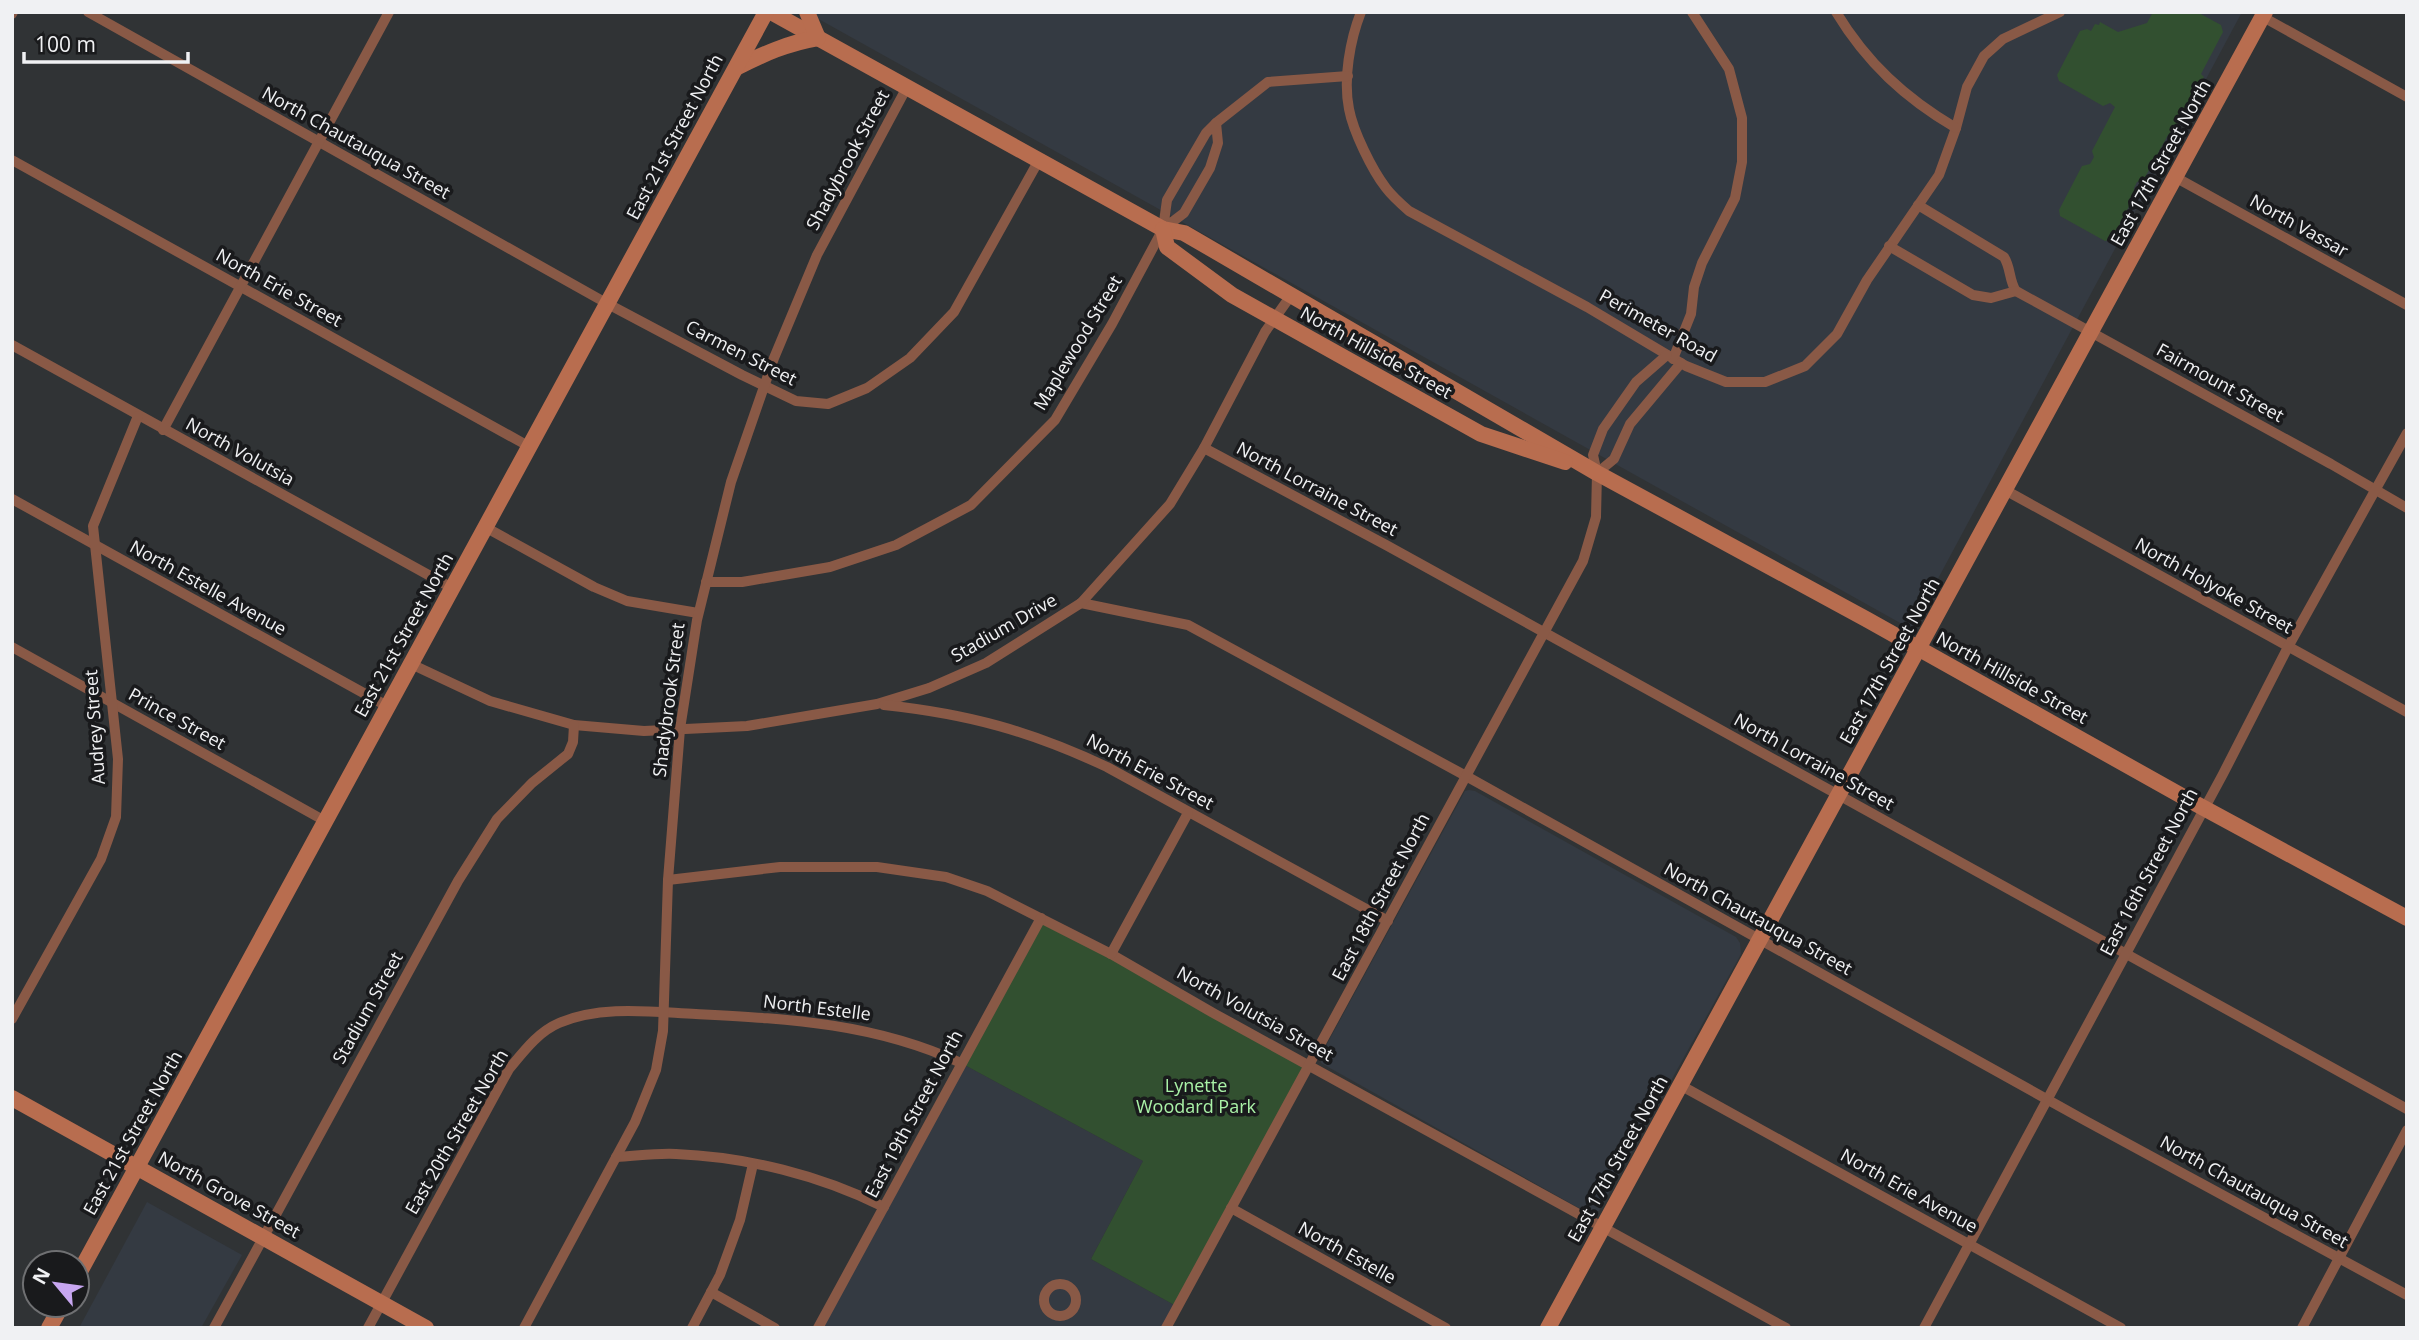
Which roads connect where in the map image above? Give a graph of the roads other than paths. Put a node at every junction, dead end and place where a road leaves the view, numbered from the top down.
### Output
1 (88, 12) edge
2 (389, 12) edge
3 (766, 12) edge
4 (771, 12) edge
5 (807, 12) edge
6 (1361, 12) edge
7 (1692, 12) edge
8 (1836, 12) edge
9 (2060, 12) edge
10 (2264, 15) edge
11 (818, 38) junction
12 (735, 68) junction
13 (1348, 76) junction
14 (907, 87) junction
15 (2407, 97) edge
16 (1216, 123) junction
17 (1956, 128) junction
18 (320, 142) junction
19 (12, 160) edge
20 (1039, 160) junction
21 (2175, 177) junction
22 (1918, 205) junction
23 (1163, 229) junction
24 (1889, 246) junction
25 (240, 287) junction
26 (2016, 291) junction
27 (1292, 294) junction
28 (608, 304) junction
29 (2407, 305) edge
30 (1275, 319) junction
31 (2091, 333) junction
32 (12, 345) edge
33 (1673, 359) junction
34 (764, 386) junction
35 (138, 416) junction
36 (163, 430) junction
37 (2407, 433) edge
38 (530, 447) junction
39 (1204, 447) junction
40 (1597, 473) junction
41 (2375, 489) junction
42 (2005, 490) junction
43 (12, 499) edge
44 (2407, 508) edge
45 (485, 527) junction
46 (95, 546) junction
47 (706, 582) junction
48 (452, 588) junction
49 (1081, 603) junction
50 (698, 613) junction
51 (1544, 633) junction
52 (12, 647) edge
53 (2288, 647) junction
54 (1919, 648) junction
55 (411, 664) junction
56 (112, 704) junction
57 (877, 704) junction
58 (387, 706) junction
59 (2407, 712) edge
60 (574, 726) junction
61 (680, 729) junction
62 (1466, 776) junction
63 (1838, 795) junction
64 (2204, 808) junction
65 (1188, 813) junction
66 (326, 821) junction
67 (668, 880) junction
68 (1041, 918) junction
69 (2407, 918) edge
70 (1388, 921) junction
71 (1760, 940) junction
72 (1111, 954) junction
73 (2125, 954) junction
74 (664, 1013) junction
75 (12, 1019) edge
76 (961, 1063) junction
77 (1310, 1064) junction
78 (1680, 1085) junction
79 (12, 1098) edge
80 (2047, 1099) junction
81 (2407, 1109) edge
82 (2407, 1130) edge
83 (617, 1157) junction
84 (753, 1164) junction
85 (138, 1166) junction
86 (884, 1207) junction
87 (1231, 1209) junction
88 (1603, 1227) junction
89 (264, 1237) junction
90 (1968, 1245) junction
91 (91, 1252) edge
92 (2339, 1258) junction
93 (711, 1292) junction
94 (2407, 1295) edge
95 (381, 1303) junction
96 (214, 1328) edge
97 (368, 1328) edge
98 (426, 1328) edge
99 (524, 1328) edge
100 (692, 1328) edge
101 (775, 1328) edge
102 (818, 1328) edge
103 (1166, 1328) edge
104 (1447, 1328) edge
105 (1548, 1328) edge
106 (1786, 1328) edge
107 (1924, 1328) edge
108 (2121, 1328) edge
109 (2302, 1328) edge

1 - 18 street, North Chautauqua Street
2 - 18 street
3 - 12 main road, East 21st Street North
4 - 11 main road, North Hillside Street
5 - 11 main road
6 - 13 street, Perimeter Road
7 - 33 street
8 - 17 street
9 - 17 street, Perimeter Road
10 - 15 street
10 - 21 main road, East 17th Street North
11 - 12 main road
11 - 14 main road, North Hillside Street
12 - 28 main road, East 21st Street North
13 - 16 street
13 - 33 street, Perimeter Road
14 - 20 main road, North Hillside Street
14 - 34 street, Shadybrook Street
16 - 23 street
16 - 23 street
17 - 22 street, Perimeter Road
18 - 25 street
18 - 28 street, North Chautauqua Street
19 - 25 street, North Erie Street
20 - 23 main road, North Hillside Street
20 - 34 street, Carmen Street
21 - 29 street, North Vassar
21 - 31 main road, East 17th Street North
22 - 24 street, Perimeter Road
22 - 26 street
23 - 27 main road, North Hillside Street
23 - 30 main road, North Hillside Street
23 - 47 street, Maplewood Street
24 - 26 street
24 - 33 street, Perimeter Road
25 - 36 street
25 - 38 street, North Erie Street
26 - 31 street, Fairmount Street
27 - 30 street, Stadium Drive
27 - 40 main road, North Hillside Street
28 - 34 street, Carmen Street
28 - 38 main road, East 21st Street North
30 - 39 street, Stadium Drive
30 - 40 main road, North Hillside Street
31 - 41 street, Fairmount Street
31 - 42 main road, East 17th Street North
32 - 35 street, North Volutsia
33 - 40 street
33 - 40 street, East 18th Street North
34 - 47 street, Shadybrook Street
35 - 36 street, North Volutsia
35 - 46 street, Audrey Street
36 - 48 street, North Volutsia
37 - 41 street, East 16th Street North
38 - 45 main road, East 21st Street North
39 - 49 street, Stadium Drive
39 - 51 street, North Lorraine Street
40 - 51 street, East 18th Street North
40 - 54 main road, North Hillside Street
41 - 44 street, Fairmount Street
41 - 53 street, East 16th Street North
42 - 53 street, North Holyoke Street
42 - 54 main road, East 17th Street North
43 - 46 street, North Estelle Avenue
45 - 48 main road, East 21st Street North
45 - 50 street
46 - 56 street, Audrey Street
46 - 58 street, North Estelle Avenue
47 - 50 street, Shadybrook Street
48 - 55 main road, East 21st Street North
49 - 57 street, Stadium Drive
49 - 62 street, North Chautauqua Street
50 - 61 street, Shadybrook Street
51 - 62 street, East 18th Street North
51 - 63 street, North Lorraine Street
52 - 56 street, Prince Street
53 - 59 street, North Holyoke Street
53 - 64 street, East 16th Street North
54 - 63 main road, East 17th Street North
54 - 64 main road, North Hillside Street
55 - 58 main road, East 21st Street North
55 - 60 street
56 - 66 street, Prince Street
56 - 75 street, Audrey Street
57 - 61 street, Stadium Drive
57 - 65 street, North Erie Street
58 - 66 main road, East 21st Street North
60 - 61 street, Stadium Drive
60 - 89 street, Stadium Street
61 - 67 street, Shadybrook Street
62 - 70 street, East 18th Street North
62 - 71 street, North Chautauqua Street
63 - 71 main road, East 17th Street North
63 - 73 street, North Lorraine Street
64 - 69 main road, North Hillside Street
64 - 73 street, East 16th Street North
65 - 70 street, North Erie Street
65 - 72 street
66 - 85 main road, East 21st Street North
67 - 68 street, North Volutsia Street
67 - 74 street, Shadybrook Street
68 - 72 street, North Volutsia Street
68 - 76 street, East 19th Street North
70 - 77 street, East 18th Street North
71 - 78 main road, East 17th Street North
71 - 80 street, North Chautauqua Street
72 - 77 street, North Volutsia Street
73 - 80 street, East 16th Street North
73 - 81 street, North Lorraine Street
74 - 76 street, North Estelle
74 - 83 street, Shadybrook Street
74 - 95 street, East 20th Street North
76 - 86 street, East 19th Street North
77 - 87 street, East 18th Street North
77 - 88 street, North Volutsia Street
78 - 88 main road, East 17th Street North
78 - 90 street, North Erie Avenue
79 - 85 main road, North Grove Street
80 - 90 street, East 16th Street North
80 - 92 street, North Chautauqua Street
82 - 92 street
83 - 84 street
83 - 99 street, Shadybrook Street
84 - 86 street
84 - 93 street
85 - 89 main road, North Grove Street
85 - 91 main road, East 21st Street North
86 - 102 street, East 19th Street North
87 - 103 street, East 18th Street North
87 - 104 street, North Estelle
88 - 105 main road, East 17th Street North
88 - 106 street, North Volutsia Street
89 - 95 main road, North Grove Street
89 - 96 street, Stadium Street
90 - 107 street, East 16th Street North
90 - 108 street, North Erie Avenue
92 - 94 street, North Chautauqua Street
92 - 109 street
93 - 100 street
93 - 101 street
95 - 97 street, East 20th Street North
95 - 98 main road, North Grove Street

